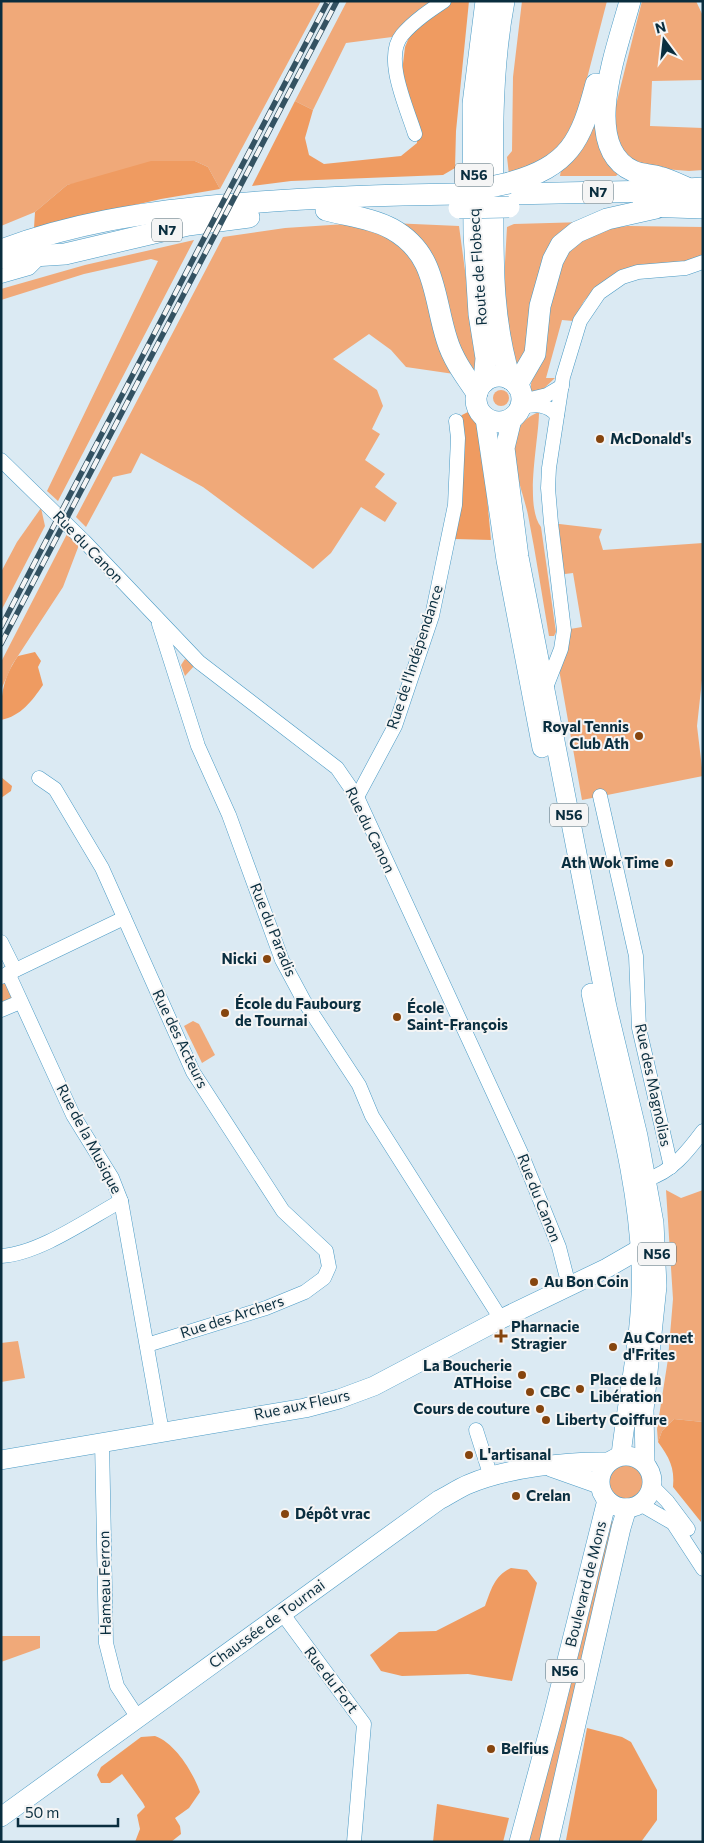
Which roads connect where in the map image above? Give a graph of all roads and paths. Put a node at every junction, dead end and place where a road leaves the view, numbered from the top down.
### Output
1 (444, 1) edge
2 (486, 1) edge
3 (504, 1) edge
4 (618, 1) edge
5 (630, 1) edge
6 (414, 134) dead end
7 (509, 195) junction
8 (694, 198) edge
9 (458, 201) junction
10 (656, 208) junction
11 (326, 210) junction
12 (1, 250) edge
13 (40, 256) junction
14 (1, 258) edge
15 (703, 262) edge
16 (1, 276) edge
17 (562, 386) junction
18 (480, 388) junction
19 (516, 398) junction
20 (557, 415) junction
21 (485, 418) junction
22 (456, 421) dead end
23 (2, 461) edge
24 (158, 619) junction
25 (544, 692) junction
26 (39, 778) dead end
27 (600, 796) dead end
28 (357, 797) junction
29 (124, 918) junction
30 (1, 942) edge
31 (8, 973) edge
32 (20, 1002) junction
33 (1, 1010) edge
34 (703, 1131) edge
35 (671, 1166) junction
36 (647, 1179) junction
37 (121, 1201) junction
38 (640, 1249) junction
39 (1, 1256) edge
40 (607, 1268) junction
41 (642, 1281) junction
42 (316, 1284) joint
43 (569, 1286) junction
44 (501, 1319) junction
45 (653, 1328) junction
46 (147, 1345) junction
47 (476, 1430) dead end
48 (162, 1432) junction
49 (102, 1441) junction
50 (614, 1459) junction
51 (1, 1460) edge
52 (645, 1464) junction
53 (550, 1467) junction
54 (491, 1477) junction
55 (652, 1486) junction
56 (603, 1492) junction
57 (634, 1506) junction
58 (703, 1553) edge
59 (703, 1569) edge
60 (282, 1613) junction
61 (138, 1718) junction
62 (1, 1817) edge
63 (354, 1842) edge
64 (518, 1842) edge
65 (549, 1842) edge

1 - 6 street
2 - 18 highway, Route de Flobecq / N56
3 - 19 highway, Route de Flobecq / N56
4 - 7 highway
5 - 8 highway
7 - 8 highway, N7
7 - 9 highway, N7, bridge
7 - 10 highway, N7
8 - 10 highway, N7
9 - 11 highway, N7
9 - 12 highway
10 - 19 highway
11 - 13 highway, N7
11 - 18 highway
13 - 14 highway, N7
13 - 16 street
15 - 17 street
17 - 19 street
17 - 20 street
18 - 19 highway
18 - 21 highway, N56
19 - 20 street
19 - 21 highway
19 - 25 main road, N56
20 - 25 street
21 - 38 main road, N56
22 - 28 street, Rue de l'Indépendance
23 - 24 street, Rue du Canon
24 - 28 street, Rue du Canon
24 - 44 street, Rue du Paradis
25 - 36 main road, N56
26 - 29 street, Rue des Acteurs
27 - 35 street, Rue des Magnolias
28 - 43 street, Rue du Canon
29 - 31 street
29 - 42 street, Rue des Acteurs
30 - 31 street, Rue de la Musique
31 - 32 street, Rue de la Musique
32 - 33 street
32 - 37 street, Rue de la Musique
34 - 35 street
35 - 36 street
36 - 45 main road, N56
37 - 39 street
37 - 46 street, Rue de la Musique
38 - 40 main road, Rue aux Fleurs
38 - 41 main road, N56
38 - 45 main road
40 - 41 main road
40 - 43 main road, Rue aux Fleurs
41 - 50 main road, N56
42 - 46 street, Rue des Archers
43 - 44 main road, Rue aux Fleurs
44 - 48 main road, Rue aux Fleurs
45 - 52 main road, N56
46 - 48 street, Rue de la Musique
47 - 54 street
48 - 49 main road, Rue aux Fleurs
49 - 51 main road, Rue aux Fleurs
49 - 61 street, Hameau Ferron
50 - 52 main road
50 - 53 main road, Chaussée de Tournai
50 - 56 main road
52 - 55 main road
53 - 54 main road, Chaussée de Tournai
53 - 56 main road, Chaussée de Tournai
54 - 60 main road, Chaussée de Tournai
55 - 57 main road
55 - 58 street
56 - 57 main road
56 - 64 main road, Boulevard de Mons / N56
57 - 59 street
57 - 65 main road, Boulevard de Mons / N56
60 - 61 main road, Chaussée de Tournai
60 - 63 street, Rue du Fort
61 - 62 main road, Chaussée de Tournai

